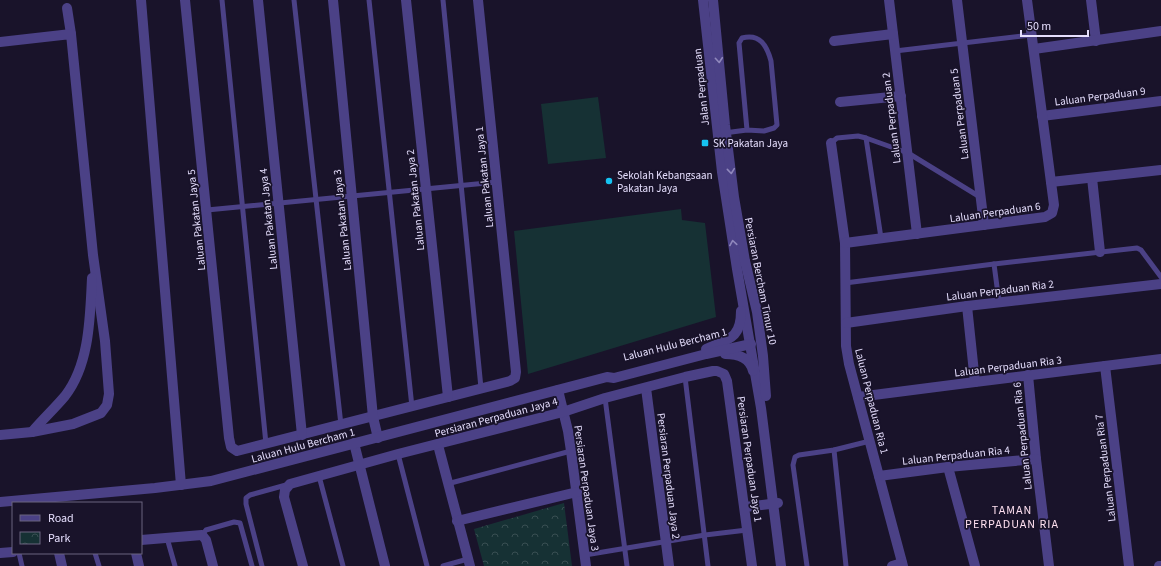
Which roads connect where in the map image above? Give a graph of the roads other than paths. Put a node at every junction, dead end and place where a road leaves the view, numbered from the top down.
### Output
1 (140, 0) edge
2 (185, 0) edge
3 (222, 0) edge
4 (258, 0) edge
5 (294, 0) edge
6 (333, 0) edge
7 (369, 0) edge
8 (406, 0) edge
9 (443, 0) edge
10 (478, 0) edge
11 (703, 0) edge
12 (713, 0) edge
13 (889, 0) edge
14 (957, 0) edge
15 (1027, 0) edge
16 (1091, 0) edge
17 (67, 8) dead end
18 (715, 21) junction
19 (1161, 31) edge
20 (71, 34) junction
21 (893, 34) junction
22 (1031, 35) junction
23 (1096, 40) junction
24 (834, 41) dead end
25 (0, 42) edge
26 (708, 42) junction
27 (962, 43) junction
28 (1034, 49) junction
29 (895, 51) junction
30 (901, 96) junction
31 (1161, 101) edge
32 (840, 102) dead end
33 (1042, 116) junction
34 (747, 130) junction
35 (722, 133) junction
36 (866, 138) junction
37 (831, 143) joint
38 (908, 153) junction
39 (1161, 170) edge
40 (1092, 178) junction
41 (497, 182) junction
42 (1051, 182) junction
43 (461, 185) junction
44 (426, 189) junction
45 (388, 193) junction
46 (351, 196) junction
47 (981, 197) junction
48 (316, 200) junction
49 (279, 204) junction
50 (242, 207) junction
51 (207, 210) junction
52 (984, 225) junction
53 (917, 234) junction
54 (881, 238) junction
55 (845, 243) junction
56 (1100, 252) junction
57 (93, 255) junction
58 (745, 261) junction
59 (994, 264) junction
60 (737, 269) junction
61 (1160, 282) edge
62 (846, 283) junction
63 (999, 302) junction
64 (966, 306) junction
65 (846, 323) junction
66 (752, 340) junction
67 (105, 341) junction
68 (87, 342) junction
69 (706, 352) junction
70 (1161, 359) edge
71 (1105, 366) junction
72 (707, 372) joint
73 (763, 373) junction
74 (1028, 375) junction
75 (685, 377) junction
76 (975, 382) junction
77 (481, 388) junction
78 (646, 388) junction
79 (558, 390) junction
80 (448, 397) junction
81 (605, 398) junction
82 (858, 398) junction
83 (412, 407) junction
84 (762, 408) junction
85 (563, 412) junction
86 (373, 417) junction
87 (341, 425) junction
88 (32, 432) junction
89 (0, 435) edge
90 (302, 435) junction
91 (378, 438) junction
92 (870, 441) junction
93 (354, 443) junction
94 (266, 444) junction
95 (438, 445) junction
96 (834, 450) junction
97 (571, 451) junction
98 (398, 454) junction
99 (1036, 459) junction
100 (360, 465) junction
101 (948, 467) junction
102 (319, 476) junction
103 (879, 476) junction
104 (290, 484) junction
105 (447, 484) junction
106 (181, 485) junction
107 (577, 492) junction
108 (48, 500) edge
109 (0, 502) edge
110 (776, 504) junction
111 (744, 507) junction
112 (458, 520) junction
113 (747, 530) junction
114 (202, 535) junction
115 (704, 535) junction
116 (167, 538) junction
117 (142, 540) edge
118 (666, 542) junction
119 (625, 549) junction
120 (12, 552) edge
121 (0, 553) edge
122 (19, 554) edge
123 (59, 554) edge
124 (96, 554) edge
125 (136, 554) edge
126 (585, 555) junction
127 (469, 563) edge
128 (899, 565) edge
129 (22, 566) edge
130 (62, 566) edge
131 (99, 566) edge
132 (139, 566) edge
133 (175, 566) edge
134 (213, 566) edge
135 (252, 566) edge
136 (262, 566) edge
137 (303, 566) edge
138 (343, 566) edge
139 (385, 566) edge
140 (427, 566) edge
141 (443, 566) edge
142 (586, 566) edge
143 (627, 566) edge
144 (669, 566) edge
145 (708, 566) edge
146 (752, 566) edge
147 (781, 566) edge
148 (786, 566) edge
149 (807, 566) edge
150 (846, 566) edge
151 (976, 566) edge
152 (1049, 566) edge
153 (1129, 566) edge

1 - 106 street
2 - 51 street, Laluan Pakatan Jaya 5
3 - 50 lane
4 - 49 street, Laluan Pakatan Jaya 4
5 - 48 lane
6 - 46 street, Laluan Pakatan Jaya 3
7 - 45 lane
8 - 44 street, Laluan Pakatan Jaya 2
9 - 43 lane
10 - 41 street, Laluan Pakatan Jaya 1
11 - 26 street, Jalan Perpaduan
12 - 18 street, Persiaran Bercham Timur 10
13 - 21 street, Laluan Perpaduan 2
14 - 27 street, Laluan Perpaduan 5
15 - 22 street, Laluan Perpaduan 6
16 - 23 street
17 - 20 street
18 - 26 street
18 -> 35 street, Persiaran Bercham Timur 10
19 - 23 street
20 - 25 street
20 - 57 street
21 - 24 street
21 - 29 street, Laluan Perpaduan 2
22 - 27 lane
22 - 28 street, Laluan Perpaduan 6
23 - 28 street
26 - 35 street, Jalan Perpaduan
27 - 29 lane
27 - 47 street, Laluan Perpaduan 5
28 - 33 street, Laluan Perpaduan 6
29 - 30 street, Laluan Perpaduan 2
30 - 32 street
30 - 38 street, Laluan Perpaduan 2
31 - 33 street, Laluan Perpaduan 9
33 - 42 street, Laluan Perpaduan 6
34 - 34 lane
34 - 35 lane
35 -> 58 street, Persiaran Bercham Timur 10
60 -> 35 street, Jalan Perpaduan
36 - 37 lane
36 - 38 lane
36 - 54 lane
37 - 55 street, Laluan Perpaduan Ria 1
38 - 47 lane
38 - 53 street, Laluan Perpaduan 2
39 - 40 street
40 - 42 street
40 - 56 street
41 - 43 lane
41 - 77 street, Laluan Pakatan Jaya 1
42 - 52 street, Laluan Perpaduan 6
43 - 44 lane
43 - 77 lane
44 - 45 lane
44 - 80 street, Laluan Pakatan Jaya 2
45 - 46 lane
45 - 83 lane
46 - 48 lane
46 - 86 street, Laluan Pakatan Jaya 3
47 - 52 street, Laluan Perpaduan 5
48 - 49 lane
48 - 87 lane
49 - 50 lane
49 - 90 street, Laluan Pakatan Jaya 4
50 - 51 lane
50 - 94 lane
51 - 94 street, Laluan Pakatan Jaya 5
52 - 53 street, Laluan Perpaduan 6
53 - 54 street, Laluan Perpaduan 6
54 - 55 street, Laluan Perpaduan 6
55 - 62 street, Laluan Perpaduan Ria 1
56 - 59 lane
56 - 61 lane
57 - 67 street
57 - 68 street
58 - 66 street
58 - 73 street, Persiaran Bercham Timur 10
59 - 62 lane
59 - 63 lane
60 - 66 street, Jalan Perpaduan
60 - 69 street
61 - 63 street, Laluan Perpaduan Ria 2
62 - 65 street, Laluan Perpaduan Ria 1
63 - 64 street, Laluan Perpaduan Ria 2
64 - 65 street, Laluan Perpaduan Ria 2
64 - 76 street
65 - 82 street, Laluan Perpaduan Ria 1
66 - 69 street, Laluan Hulu Bercham 1
66 - 73 street
66 - 84 street, Persiaran Bercham Timur 10
67 - 68 street
67 - 88 street
68 - 88 street
69 - 79 street, Laluan Hulu Bercham 1
69 - 84 street
70 - 71 street, Laluan Perpaduan Ria 3
71 - 74 street, Laluan Perpaduan Ria 3
71 - 153 street, Laluan Perpaduan Ria 7
72 - 75 street, Persiaran Perpaduan Jaya 4
72 - 111 street, Persiaran Perpaduan Jaya 1
73 - 110 street, Persiaran Bercham Timur 10
74 - 76 street, Laluan Perpaduan Ria 3
74 - 99 street, Laluan Perpaduan Ria 6
75 - 78 street, Persiaran Perpaduan Jaya 4
75 - 115 lane
76 - 82 street, Laluan Perpaduan Ria 3
77 - 80 street
78 - 81 street, Persiaran Perpaduan Jaya 4
78 - 118 street, Persiaran Perpaduan Jaya 2
79 - 85 street, Persiaran Perpaduan Jaya 3
79 - 91 street, Laluan Hulu Bercham 1
80 - 83 street
81 - 85 street, Persiaran Perpaduan Jaya 4
81 - 119 lane
82 - 92 street, Laluan Perpaduan Ria 1
83 - 86 street
84 - 110 street, Persiaran Bercham Timur 10
85 - 95 street, Persiaran Perpaduan Jaya 4
85 - 97 street, Persiaran Perpaduan Jaya 3
86 - 87 street
86 - 91 street, Laluan Pakatan Jaya 3
87 - 90 street
88 - 89 street
90 - 94 street
91 - 93 street, Laluan Hulu Bercham 1
92 - 96 lane
92 - 103 street, Laluan Perpaduan Ria 1
93 - 100 street
93 - 106 street, Laluan Hulu Bercham 1
95 - 98 street, Persiaran Perpaduan Jaya 4
95 - 105 street
96 - 149 lane
96 - 150 lane
97 - 105 lane
97 - 107 street, Persiaran Perpaduan Jaya 3
98 - 100 street, Persiaran Perpaduan Jaya 4
98 - 140 lane
99 - 101 street, Laluan Perpaduan Ria 4
99 - 152 street, Laluan Perpaduan Ria 6
100 - 102 street, Persiaran Perpaduan Jaya 4
100 - 139 street
101 - 103 street, Laluan Perpaduan Ria 4
101 - 151 street
102 - 104 street, Persiaran Perpaduan Jaya 4
102 - 138 lane
103 - 128 street, Laluan Perpaduan Ria 1
104 - 136 lane, Persiaran Perpaduan Jaya 4
104 - 137 street
105 - 112 street
106 - 108 street, Laluan Hulu Bercham 1
107 - 112 street
107 - 126 street, Persiaran Perpaduan Jaya 3
108 - 109 street, Laluan Hulu Bercham 1
110 - 111 street
110 - 147 street, Persiaran Bercham Timur 10
110 - 148 street, Persiaran Bercham Timur 10
111 - 113 street, Persiaran Perpaduan Jaya 1
112 - 127 street
113 - 115 lane
113 - 146 street, Persiaran Perpaduan Jaya 1
114 - 116 street
114 - 134 street
114 - 135 lane
115 - 118 lane
115 - 145 lane
116 - 117 street
116 - 133 lane
118 - 119 lane
118 - 144 street, Persiaran Perpaduan Jaya 2
119 - 126 lane
119 - 143 lane
120 - 121 street
122 - 129 lane
123 - 130 street
124 - 131 lane
125 - 132 street
126 - 142 street, Persiaran Perpaduan Jaya 3
127 - 141 lane

